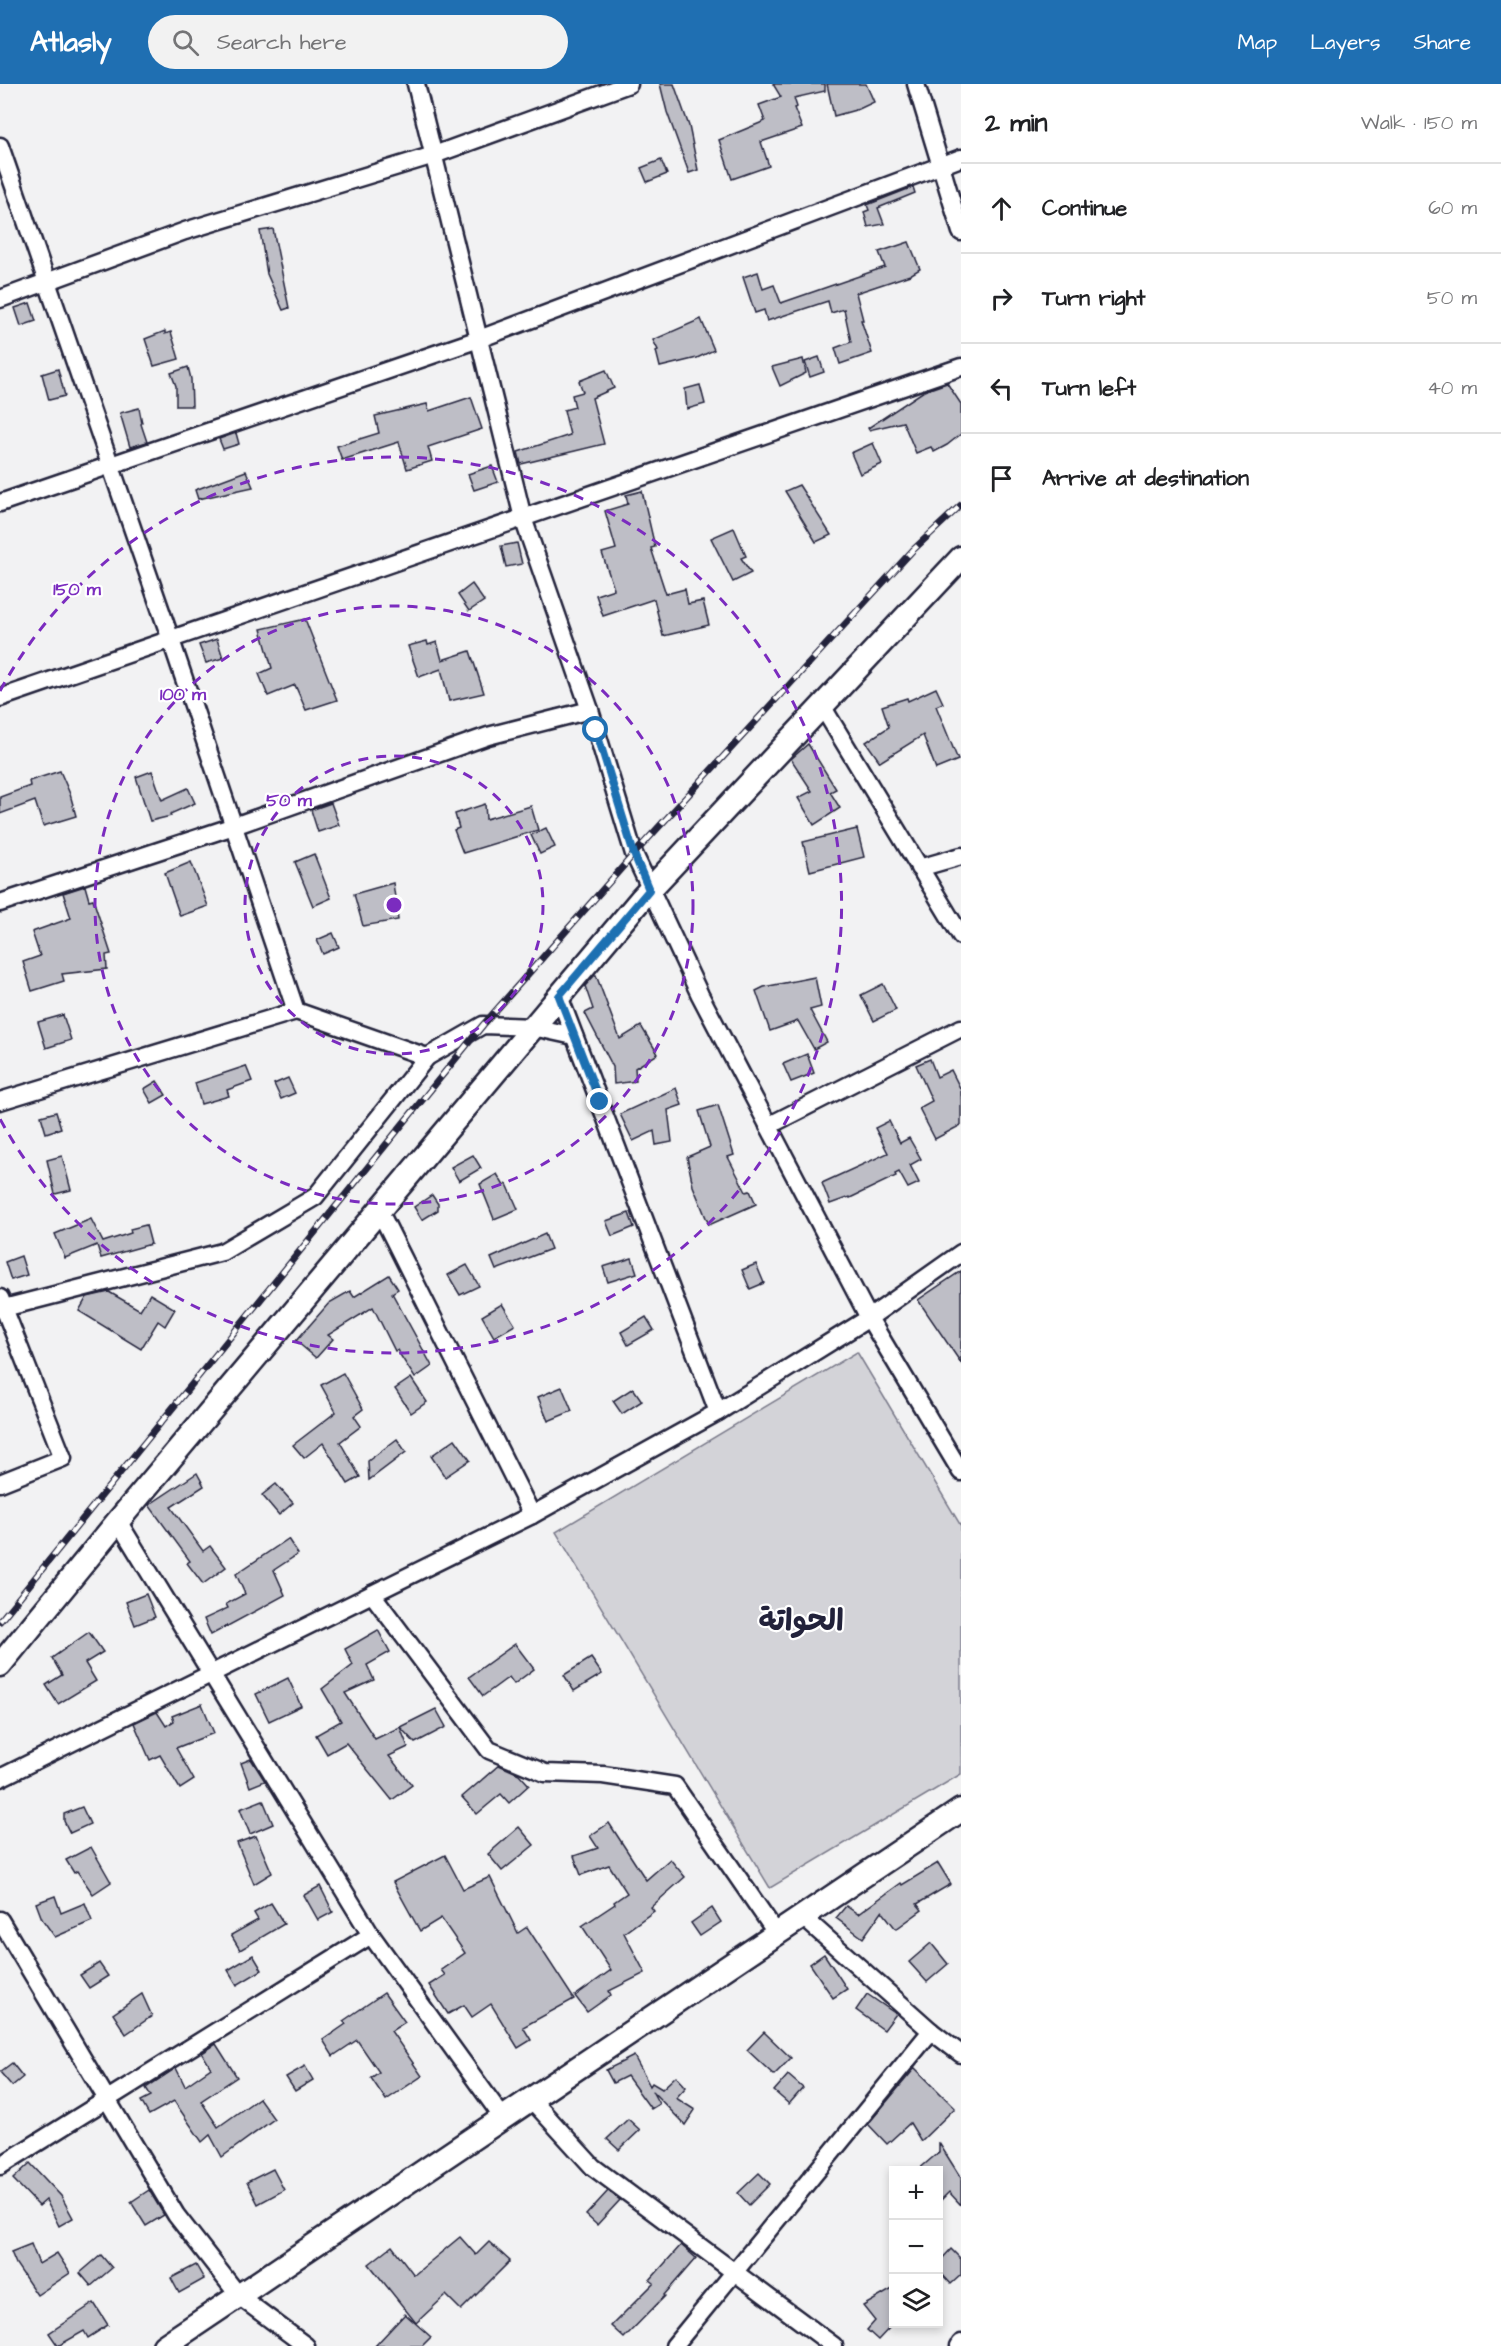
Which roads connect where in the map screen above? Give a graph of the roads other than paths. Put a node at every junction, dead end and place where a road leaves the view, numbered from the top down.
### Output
1 (416, 84) edge
2 (629, 84) edge
3 (916, 84) edge
4 (0, 146) edge
5 (434, 155) junction
6 (961, 158) edge
7 (941, 165) junction
8 (961, 232) edge
9 (48, 283) junction
10 (0, 300) edge
11 (479, 339) junction
12 (961, 366) edge
13 (111, 466) junction
14 (0, 503) edge
15 (523, 518) junction
16 (961, 558) edge
17 (171, 640) junction
18 (0, 698) edge
19 (822, 706) junction
20 (590, 710) junction
21 (234, 826) junction
22 (961, 856) edge
23 (919, 868) junction
24 (649, 890) junction
25 (0, 903) edge
26 (961, 936) edge
27 (559, 996) junction
28 (296, 1011) junction
29 (533, 1027) junction
30 (961, 1028) edge
31 (574, 1036) junction
32 (427, 1057) junction
33 (0, 1101) edge
34 (768, 1126) junction
35 (379, 1210) junction
36 (961, 1253) edge
37 (1, 1305) edge
38 (869, 1318) junction
39 (718, 1412) junction
40 (961, 1472) edge
41 (0, 1483) edge
42 (532, 1515) junction
43 (118, 1521) junction
44 (372, 1594) junction
45 (0, 1665) edge
46 (212, 1674) junction
47 (0, 1778) edge
48 (961, 1810) edge
49 (803, 1917) junction
50 (0, 1920) edge
51 (777, 1934) junction
52 (371, 1935) junction
53 (931, 2031) junction
54 (961, 2054) edge
55 (107, 2099) junction
56 (531, 2099) junction
57 (503, 2118) junction
58 (0, 2166) edge
59 (736, 2271) junction
60 (239, 2296) junction
61 (164, 2346) edge
62 (306, 2346) edge
63 (674, 2346) edge
64 (834, 2346) edge

1 - 5 street
2 - 5 street
3 - 7 street
4 - 9 street
5 - 9 street
5 - 11 street
6 - 7 street
7 - 8 street
7 - 11 street
9 - 10 street
9 - 13 street
11 - 13 street
11 - 15 street
12 - 15 street
13 - 14 street
13 - 17 street
15 - 17 street
15 - 20 street
16 - 19 street
17 - 18 street
17 - 21 street
19 - 23 street
19 - 24 street
20 - 21 street
20 - 24 street
21 - 25 street
21 - 28 street
22 - 23 street
23 - 26 street
24 - 27 street
24 - 34 street
27 - 29 street
27 - 31 street
28 - 32 street
28 - 33 street
29 - 31 street
29 - 32 street
29 - 35 street
30 - 34 street
31 - 39 street
32 - 37 street
34 - 38 street
35 - 42 street
35 - 43 street
36 - 38 street
37 - 41 street
38 - 39 street
38 - 40 street
39 - 42 street
42 - 44 street
43 - 45 street
43 - 46 street
44 - 46 street
44 - 51 street
46 - 47 street
46 - 52 street
48 - 49 street
49 - 51 street
49 - 53 street
50 - 55 street
51 - 56 street
52 - 55 street
52 - 57 street
53 - 54 street
53 - 59 street
55 - 58 street
55 - 60 street
56 - 57 street
56 - 59 street
57 - 60 street
59 - 63 street
59 - 64 street
60 - 61 street
60 - 62 street

